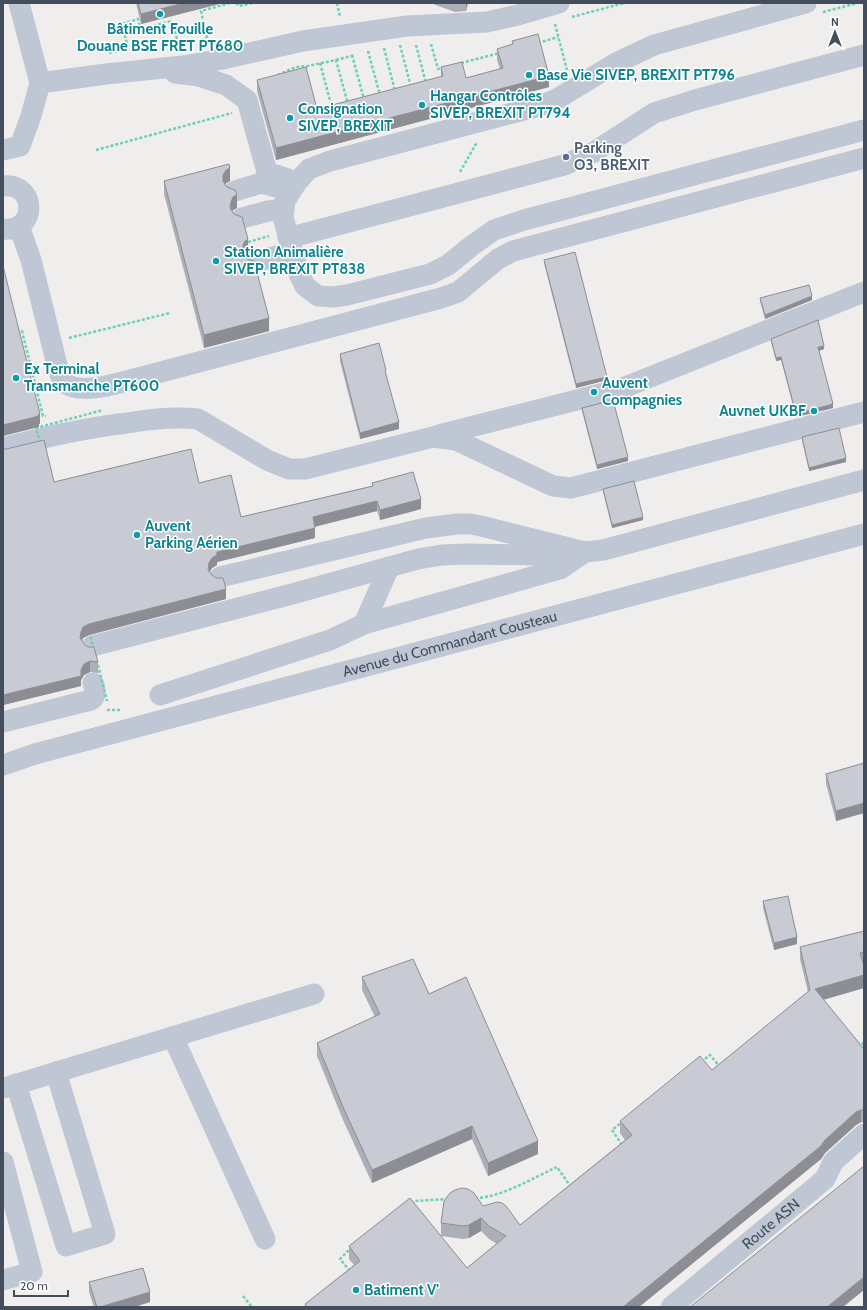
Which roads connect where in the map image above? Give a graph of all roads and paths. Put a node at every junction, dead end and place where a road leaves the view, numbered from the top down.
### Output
1 (6, 3) edge
2 (19, 3) edge
3 (230, 3) edge
4 (236, 3) edge
5 (252, 3) edge
6 (624, 3) edge
7 (806, 3) edge
8 (3, 4) edge
9 (561, 14) edge
10 (558, 37) junction
11 (414, 39) dead end
12 (430, 42) dead end
13 (399, 43) dead end
14 (536, 43) edge
15 (210, 47) dead end
16 (179, 48) dead end
17 (379, 48) dead end
18 (374, 50) dead end
19 (368, 51) junction
20 (506, 51) edge
21 (363, 53) dead end
22 (105, 54) dead end
23 (358, 54) dead end
24 (352, 55) junction
25 (864, 55) edge
26 (336, 60) junction
27 (320, 63) junction
28 (461, 63) junction
29 (456, 65) edge
30 (450, 66) edge
31 (566, 67) dead end
32 (136, 70) junction
33 (463, 70) edge
34 (277, 75) edge
35 (40, 83) junction
36 (426, 84) edge
37 (411, 88) edge
38 (396, 92) edge
39 (380, 96) edge
40 (364, 100) edge
41 (348, 104) edge
42 (332, 108) edge
43 (864, 130) edge
44 (3, 150) edge
45 (864, 158) edge
46 (3, 186) edge
47 (235, 191) edge
48 (290, 194) junction
49 (242, 218) edge
50 (11, 228) edge
51 (290, 245) junction
52 (254, 262) edge
53 (864, 292) edge
54 (170, 313) dead end
55 (17, 332) edge
56 (52, 343) junction
57 (26, 349) junction
58 (103, 410) dead end
59 (864, 412) edge
60 (50, 415) dead end
61 (433, 437) junction
62 (40, 444) edge
63 (3, 448) edge
64 (864, 480) edge
65 (864, 534) edge
66 (585, 552) junction
67 (389, 567) junction
68 (220, 577) edge
69 (364, 624) junction
70 (87, 626) edge
71 (95, 662) junction
72 (160, 695) dead end
73 (107, 701) dead end
74 (3, 722) edge
75 (35, 754) junction
76 (3, 759) edge
77 (3, 765) edge
78 (314, 994) dead end
79 (173, 1037) junction
80 (854, 1039) edge
81 (864, 1043) edge
82 (726, 1063) edge
83 (698, 1064) edge
84 (56, 1072) junction
85 (10, 1086) edge
86 (624, 1120) edge
87 (864, 1134) edge
88 (617, 1150) edge
89 (3, 1162) edge
90 (577, 1183) edge
91 (472, 1198) edge
92 (452, 1199) edge
93 (408, 1205) edge
94 (11, 1225) edge
95 (265, 1239) dead end
96 (356, 1244) edge
97 (344, 1275) edge
98 (3, 1280) edge
99 (244, 1296) dead end
100 (252, 1307) edge
101 (671, 1307) edge

1 - 8 street
2 - 35 street
3 - 15 path
4 - 5 path
6 - 9 path
7 - 48 street
9 - 10 path
9 - 32 street
10 - 14 path
10 - 31 path
11 - 36 path
12 - 30 path
13 - 37 path
16 - 22 path
17 - 38 path
18 - 19 path
19 - 21 path
19 - 39 path
20 - 28 path
23 - 24 path
24 - 26 path
24 - 40 path
25 - 51 street
26 - 27 path
26 - 41 path
27 - 34 path
27 - 42 path
28 - 29 path
28 - 33 path
32 - 35 street
32 - 48 street
35 - 44 street
43 - 51 street
45 - 56 street
46 - 50 street
47 - 48 street
48 - 49 street
48 - 51 street
50 - 56 street
51 - 52 street
53 - 61 street
54 - 56 path
55 - 57 path
56 - 57 path
57 - 60 path
58 - 62 path, bridge
59 - 61 street
61 - 63 street
64 - 66 street
65 - 75 street, Avenue du Commandant Cousteau
66 - 67 street
66 - 68 street
66 - 69 street
67 - 69 street
67 - 71 street
69 - 72 street
70 - 71 path, bridge
71 - 73 path, bridge
71 - 74 street
75 - 76 street, Avenue du Commandant Cousteau
75 - 77 street, Avenue du Commandant Cousteau
78 - 79 street
79 - 84 street
79 - 95 street
80 - 81 path
82 - 83 path
84 - 85 street
84 - 85 street
86 - 88 path
87 - 101 street, Route ASN
89 - 94 street
90 - 91 path
92 - 93 path
94 - 98 street
96 - 97 path
99 - 100 path

